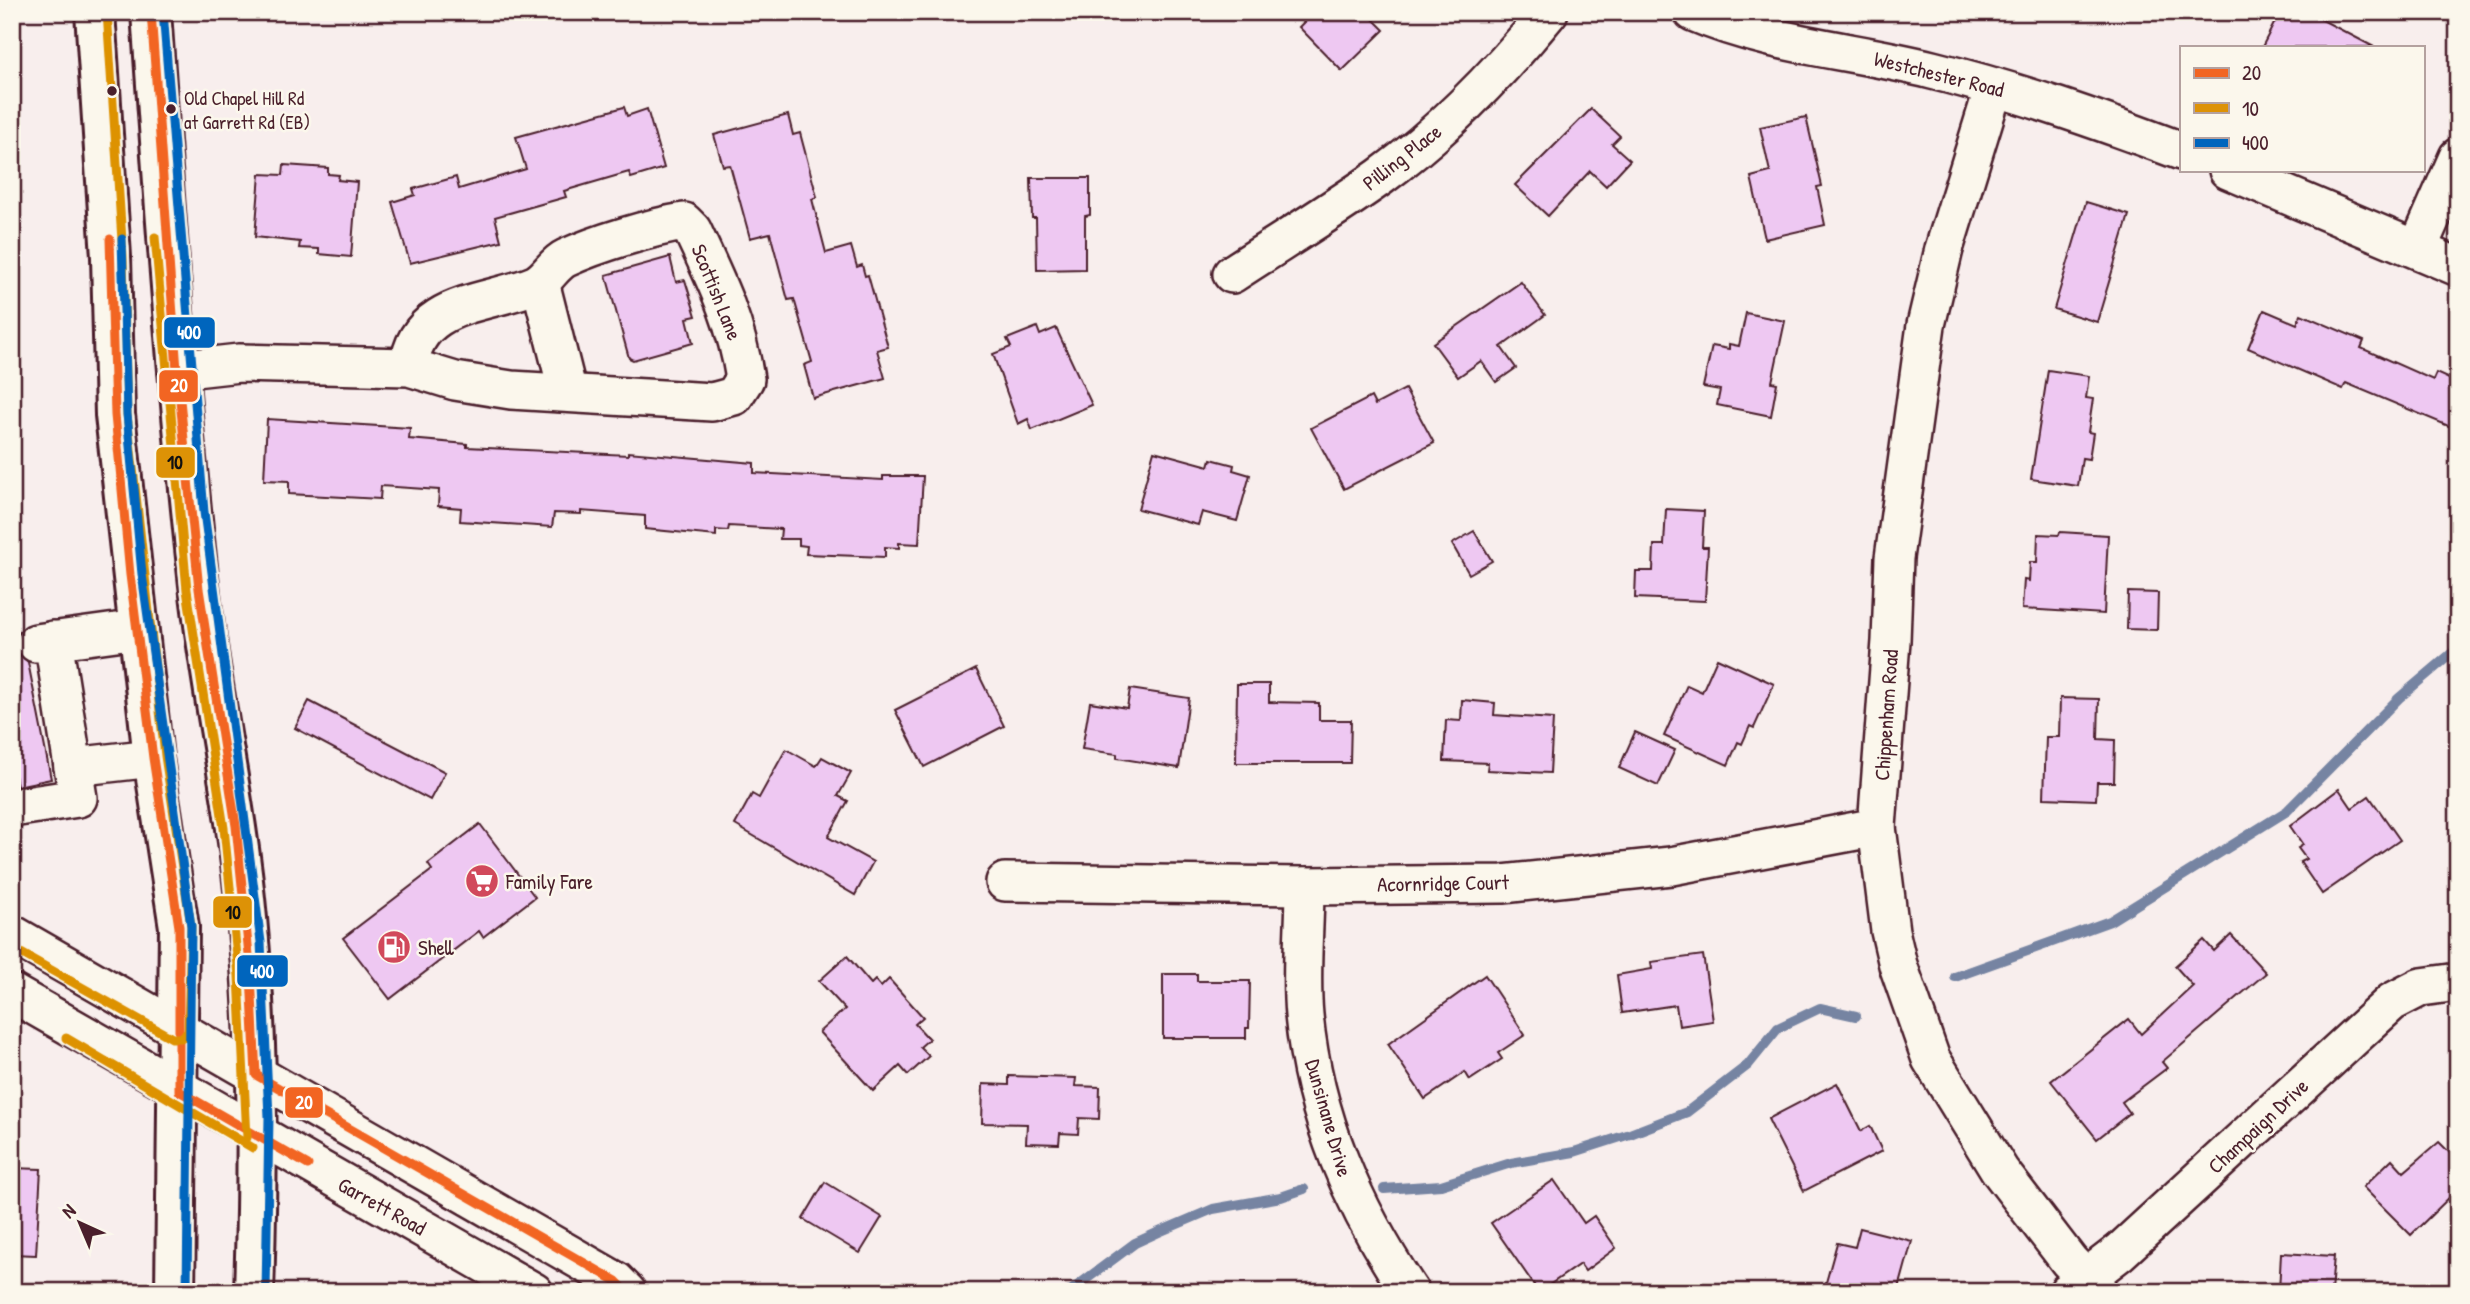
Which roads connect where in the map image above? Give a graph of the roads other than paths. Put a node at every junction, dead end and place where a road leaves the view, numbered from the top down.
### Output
1 (95, 12) edge
2 (151, 12) edge
3 (1549, 12) edge
4 (1693, 12) edge
5 (1994, 87) junction
6 (2180, 151) edge
7 (2458, 157) edge
8 (2233, 172) edge
9 (2417, 248) junction
10 (2458, 267) edge
11 (1232, 274) dead end
12 (540, 282) junction
13 (409, 367) junction
14 (177, 370) junction
15 (568, 393) junction
16 (138, 629) junction
17 (153, 758) junction
18 (74, 767) junction
19 (12, 808) edge
20 (1877, 827) junction
21 (1005, 882) dead end
22 (1305, 886) junction
23 (12, 934) edge
24 (2458, 982) edge
25 (12, 993) edge
26 (177, 1027) junction
27 (256, 1075) junction
28 (179, 1091) junction
29 (259, 1137) junction
30 (2084, 1287) edge
31 (175, 1292) edge
32 (254, 1292) edge
33 (534, 1292) edge
34 (627, 1292) edge
35 (1410, 1292) edge

1 - 16 main road
2 - 14 main road
3 - 11 street, Pilling Place
4 - 5 street, Westchester Road
5 - 6 street, Westchester Road
5 - 20 street, Chippenham Road
7 - 9 street
8 - 9 street
9 - 10 street
12 - 13 street, Scottish Lane
12 - 15 street
12 - 15 street, Scottish Lane
13 - 14 street, Scottish Lane
13 - 15 street, Scottish Lane
14 - 27 main road
16 - 17 main road
16 - 18 street
17 - 18 street
17 - 26 main road
18 - 19 street
20 - 22 street, Acornridge Court
20 - 30 street, Chippenham Road
21 - 22 street, Acornridge Court
22 - 35 street, Dunsinane Drive
23 - 26 street
24 - 30 street, Champaign Drive
25 - 28 street, Garrett Road
26 - 27 street
26 - 28 main road
27 - 29 main road
27 - 34 street
28 - 29 street, Garrett Road
28 - 31 main road
29 - 32 main road
29 - 33 street, Garrett Road

